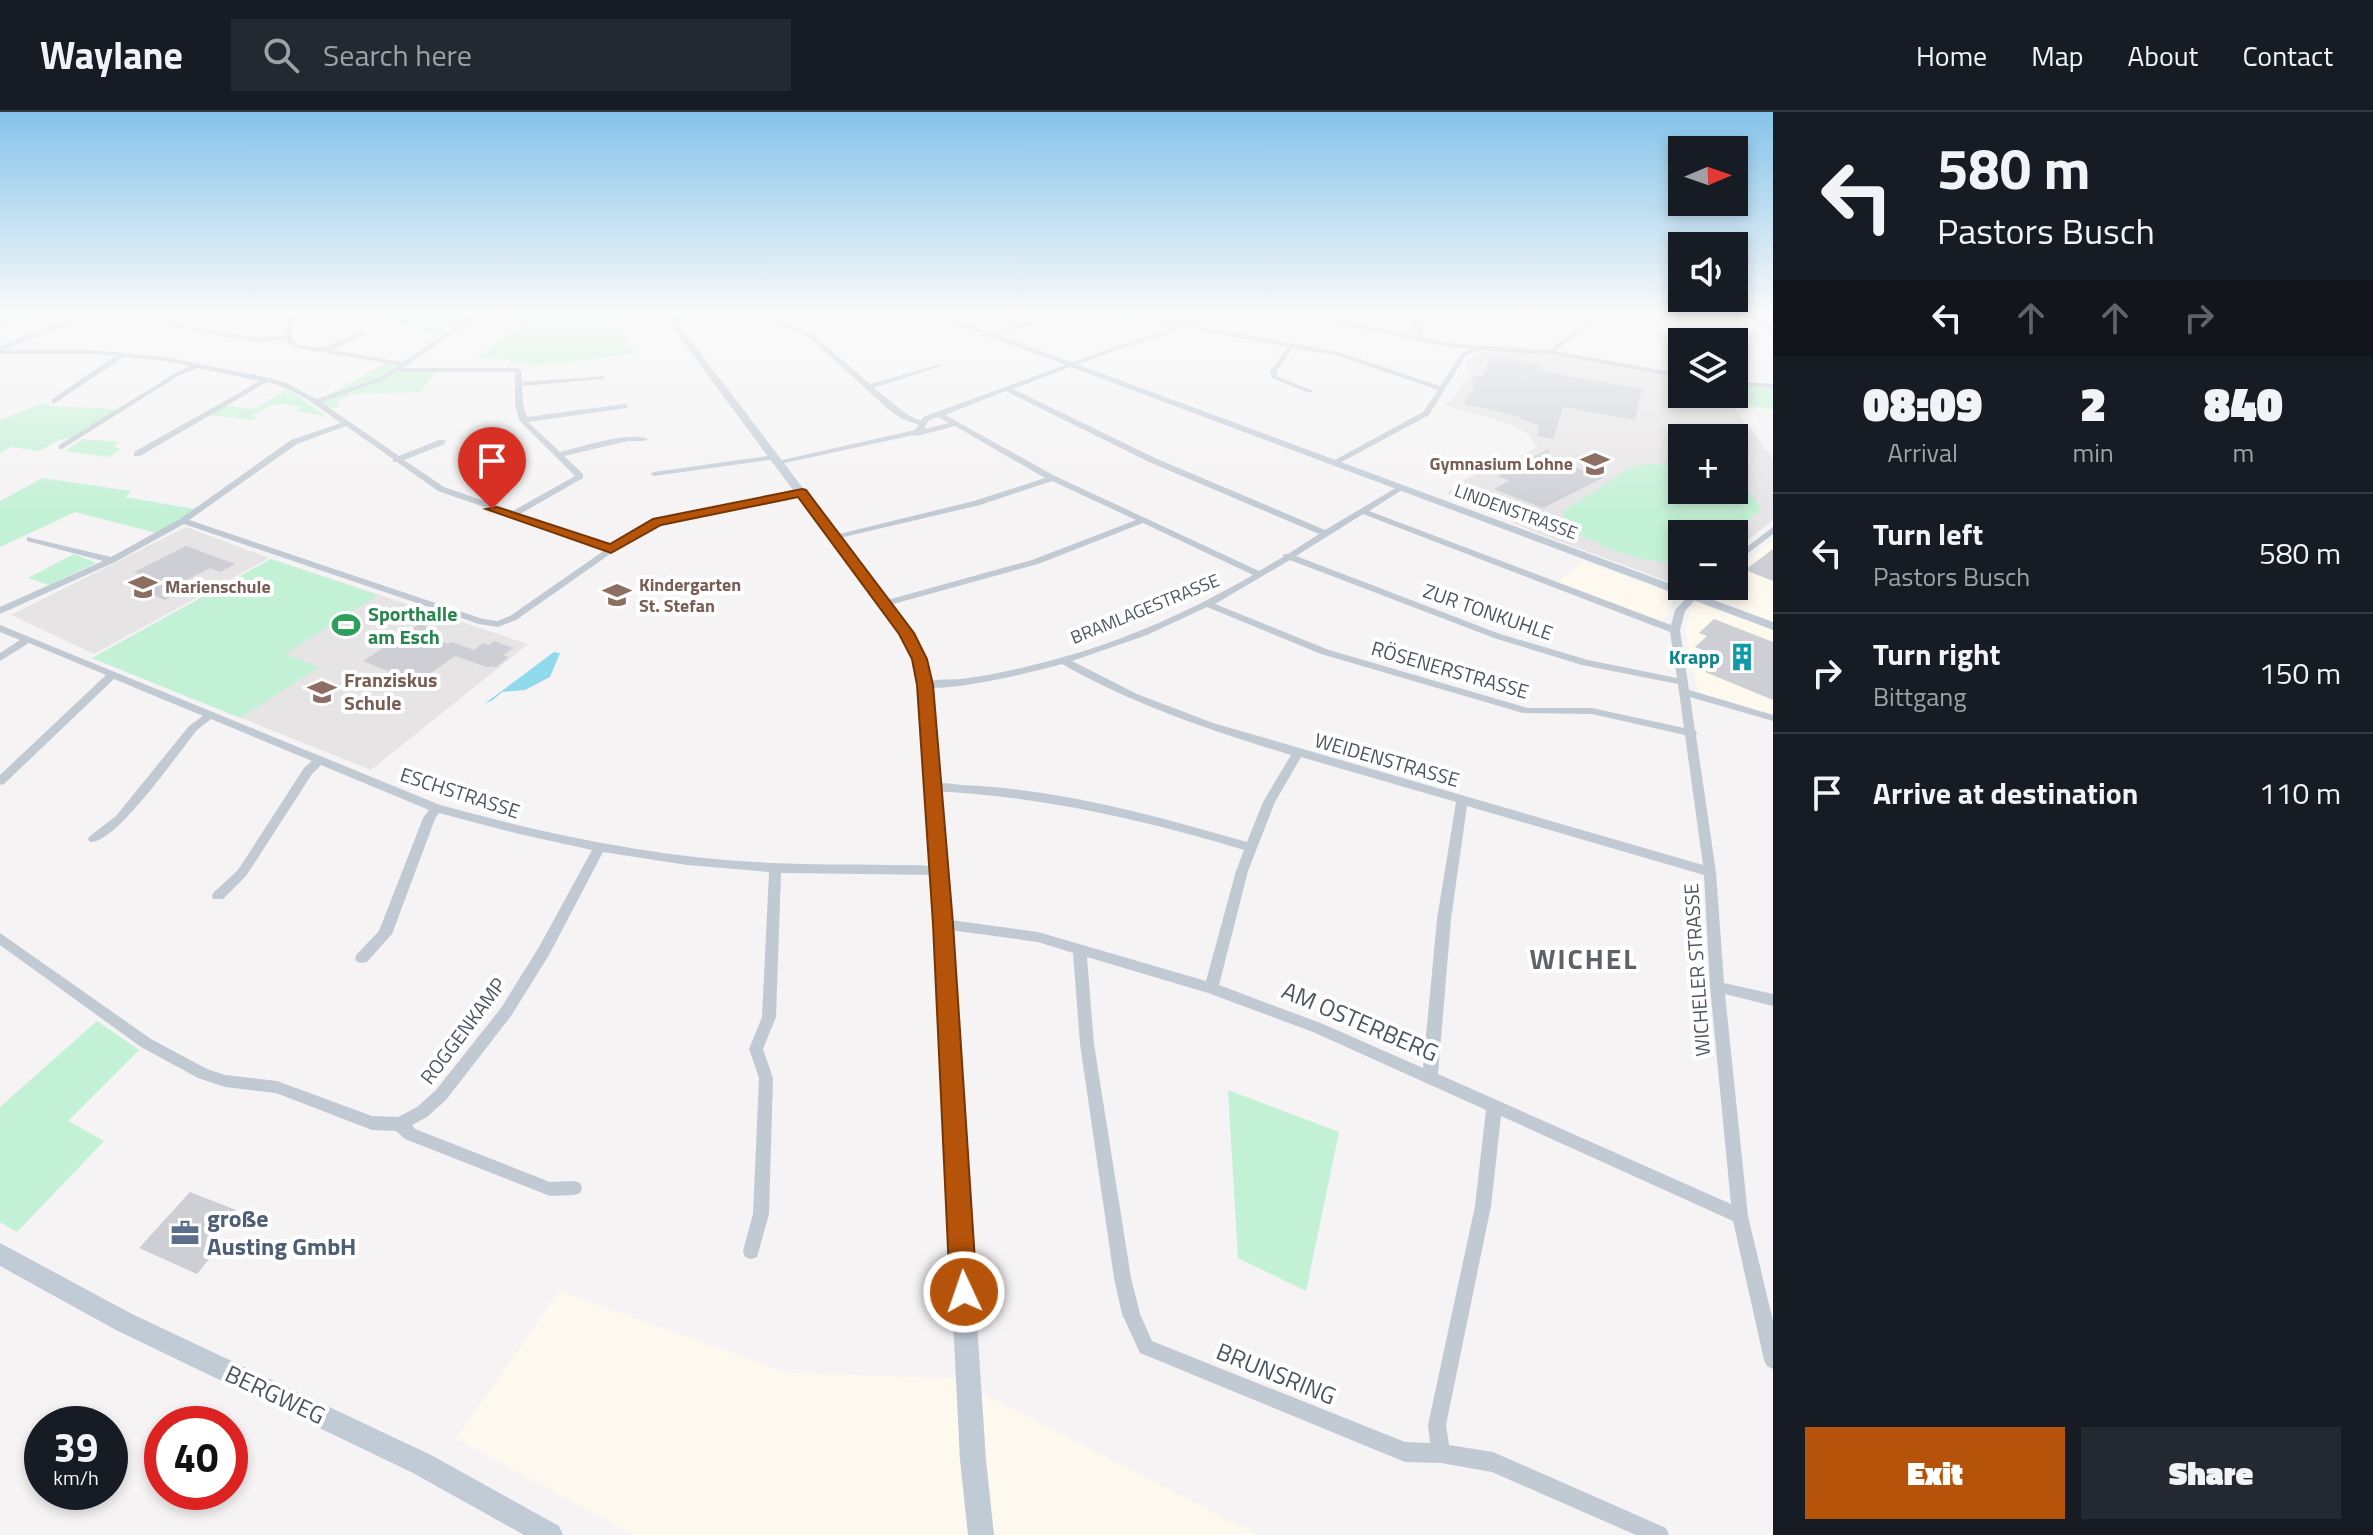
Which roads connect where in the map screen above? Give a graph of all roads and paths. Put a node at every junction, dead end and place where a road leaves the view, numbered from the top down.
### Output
1 (85, 380) edge
2 (167, 380) edge
3 (266, 380) edge
4 (272, 380) edge
5 (379, 380) edge
6 (518, 380) edge
7 (562, 380) edge
8 (716, 380) edge
9 (862, 380) edge
10 (890, 380) edge
11 (1034, 380) edge
12 (1114, 380) edge
13 (1281, 380) edge
14 (1419, 380) edge
15 (1448, 380) edge
16 (519, 384) junction
17 (1748, 384) edge
18 (1773, 386) edge
19 (869, 387) junction
20 (1443, 389) junction
21 (1009, 390) junction
22 (1309, 391) dead end
23 (55, 401) dead end
24 (316, 402) junction
25 (624, 406) dead end
26 (940, 415) junction
27 (523, 420) junction
28 (344, 424) junction
29 (922, 424) junction
30 (955, 424) junction
31 (917, 434) junction
32 (644, 439) dead end
33 (442, 442) dead end
34 (62, 447) dead end
35 (137, 454) dead end
36 (559, 455) junction
37 (396, 460) junction
38 (776, 460) junction
39 (1336, 463) junction
40 (654, 474) dead end
41 (1052, 478) junction
42 (1399, 488) junction
43 (802, 493) junction
44 (1362, 511) junction
45 (511, 516) junction
46 (183, 521) junction
47 (1141, 521) junction
48 (1773, 530) edge
49 (1324, 533) junction
50 (834, 538) junction
51 (30, 539) dead end
52 (611, 549) junction
53 (1748, 550) edge
54 (1287, 556) junction
55 (112, 560) junction
56 (1258, 574) junction
57 (1668, 581) edge
58 (1689, 600) edge
59 (1717, 600) edge
60 (883, 604) junction
61 (1207, 604) junction
62 (0, 611) edge
63 (1773, 626) edge
64 (0, 628) edge
65 (1675, 630) junction
66 (27, 640) junction
67 (0, 658) edge
68 (1062, 660) junction
69 (112, 675) junction
70 (925, 685) junction
71 (1684, 687) junction
72 (209, 716) junction
73 (1773, 718) edge
74 (1692, 733) junction
75 (1298, 753) junction
76 (318, 761) junction
77 (0, 781) edge
78 (932, 787) junction
79 (1462, 800) junction
80 (436, 808) junction
81 (94, 839) dead end
82 (1251, 848) junction
83 (599, 849) junction
84 (775, 868) junction
85 (939, 871) junction
86 (1710, 872) junction
87 (218, 896) dead end
88 (943, 924) junction
89 (0, 938) edge
90 (1080, 948) junction
91 (362, 958) dead end
92 (1717, 987) junction
93 (1211, 988) junction
94 (1773, 1000) edge
95 (1430, 1077) junction
96 (1494, 1106) junction
97 (400, 1124) junction
98 (574, 1188) dead end
99 (1740, 1216) junction
100 (751, 1251) dead end
101 (0, 1254) edge
102 (1773, 1360) edge
103 (1441, 1453) junction
104 (550, 1535) edge
105 (981, 1535) edge
106 (1659, 1535) edge

1 - 23 street
2 - 34 street
3 - 35 street
4 - 24 street
5 - 24 street
6 - 16 street
7 - 16 street
8 - 38 street
9 - 19 street
10 - 19 street
11 - 21 street
12 - 39 street, LINDENSTRASSE
13 - 22 street
14 - 20 street
15 - 20 street
16 - 27 street
17 - 18 street
19 - 29 street
20 - 39 street
21 - 26 street
21 - 49 street
24 - 28 street
25 - 27 street
26 - 29 street
26 - 30 street
27 - 36 street
28 - 37 street
28 - 46 street
29 - 31 street
30 - 31 street
30 - 41 street
31 - 38 street
32 - 36 street
33 - 37 street
36 - 45 street
37 - 45 street
38 - 40 street
38 - 43 street
39 - 42 street, LINDENSTRASSE
41 - 47 street
41 - 50 street
42 - 44 street, BRAMLAGESTRASSE
42 - 57 street, LINDENSTRASSE
43 - 50 street
43 - 52 street
44 - 49 street, BRAMLAGESTRASSE
44 - 65 street
45 - 52 street
46 - 52 street
46 - 55 street
47 - 56 street
47 - 60 street
48 - 53 street
49 - 54 street, BRAMLAGESTRASSE
50 - 60 street
51 - 55 street
54 - 56 street, BRAMLAGESTRASSE
54 - 71 street, ZUR TONKUHLE
55 - 62 street
56 - 61 street, BRAMLAGESTRASSE
58 - 65 street
59 - 63 street, LINDENSTRASSE
60 - 70 street
61 - 68 street, BRAMLAGESTRASSE
61 - 74 street, RÖSENERSTRASSE
64 - 66 street, ESCHSTRASSE
65 - 71 street, WICHELER STRASSE
66 - 67 street
66 - 69 street, ESCHSTRASSE
68 - 70 street, BRAMLAGESTRASSE
68 - 75 street, WEIDENSTRASSE
69 - 72 street, ESCHSTRASSE
69 - 77 street
70 - 78 street
71 - 73 street, ZUR TONKUHLE
71 - 74 street, WICHELER STRASSE
72 - 76 street, ESCHSTRASSE
72 - 81 street
74 - 86 street, WICHELER STRASSE
75 - 79 street, WEIDENSTRASSE
75 - 82 street
76 - 80 street, ESCHSTRASSE
76 - 87 street
78 - 82 street
78 - 85 street
79 - 86 street, WEIDENSTRASSE
79 - 95 street
80 - 83 street, ESCHSTRASSE
80 - 91 street
82 - 93 street
83 - 84 street, ESCHSTRASSE
83 - 97 street, ROGGENKAMP
84 - 85 street, ESCHSTRASSE
84 - 100 street
85 - 88 street
86 - 92 street, WICHELER STRASSE
88 - 90 street, AM OSTERBERG
88 - 105 street
89 - 97 street
90 - 93 street, AM OSTERBERG
90 - 103 street, BRUNSRING
92 - 94 street
92 - 99 street, WICHELER STRASSE
93 - 95 street, AM OSTERBERG
95 - 96 street, AM OSTERBERG
96 - 99 street, AM OSTERBERG
96 - 103 street
97 - 98 street
99 - 102 street, WICHELER STRASSE
101 - 104 street, BERGWEG
103 - 106 street, BRUNSRING

